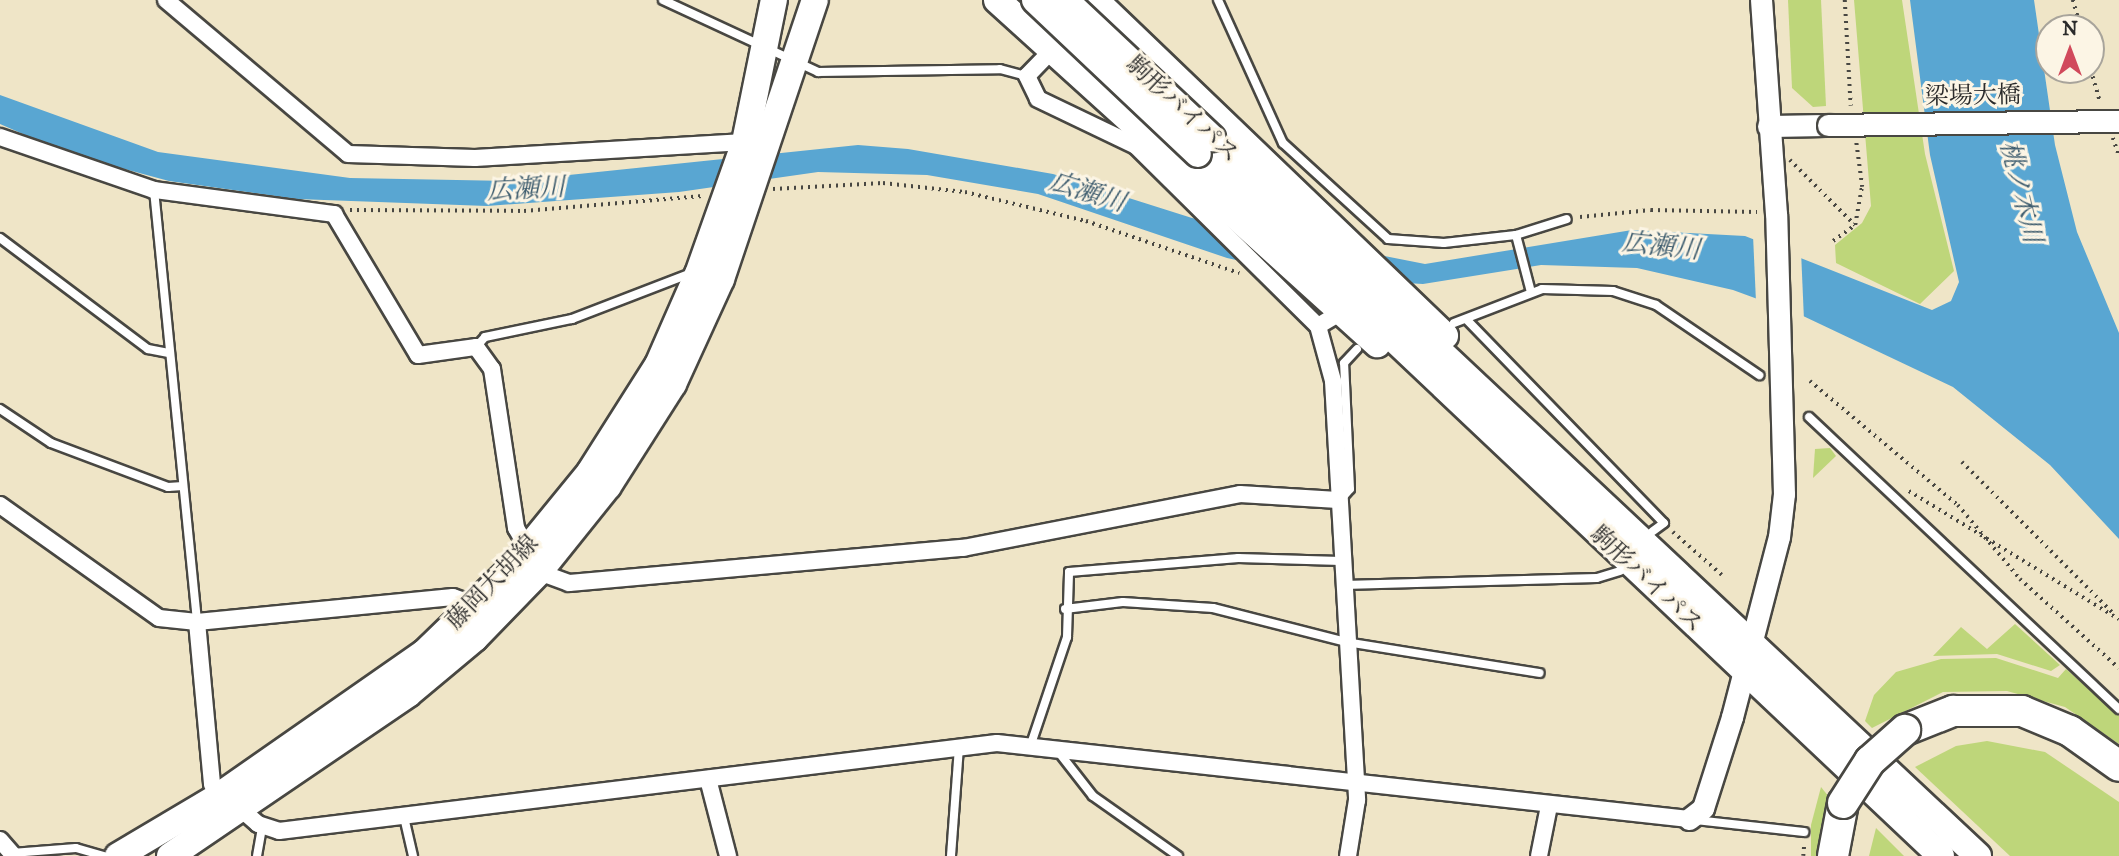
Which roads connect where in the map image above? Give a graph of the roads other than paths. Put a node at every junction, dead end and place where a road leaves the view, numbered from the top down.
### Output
1 (166, 0) edge
2 (663, 0) edge
3 (774, 0) edge
4 (815, 0) edge
5 (997, 0) edge
6 (1035, 0) edge
7 (1065, 0) edge
8 (1218, 0) edge
9 (1761, 0) edge
10 (1102, 2) edge
11 (765, 45) junction
12 (1050, 50) junction
13 (798, 63) junction
14 (1027, 76) junction
15 (2119, 121) edge
16 (1768, 126) junction
17 (0, 137) edge
18 (752, 145) junction
19 (1205, 146) junction
20 (154, 190) junction
21 (742, 190) junction
22 (1310, 219) junction
23 (1567, 219) road end
24 (0, 238) edge
25 (1517, 238) junction
26 (698, 274) junction
27 (1531, 292) junction
28 (1334, 310) junction
29 (1468, 321) junction
30 (1454, 323) dead end
31 (476, 347) junction
32 (1357, 349) dead end
33 (169, 353) junction
34 (1759, 376) dead end
35 (0, 409) edge
36 (1504, 409) junction
37 (1809, 417) dead end
38 (183, 486) junction
39 (1338, 500) junction
40 (0, 505) edge
41 (1653, 531) dead end
42 (534, 561) junction
43 (1341, 561) junction
44 (1620, 571) dead end
45 (1343, 585) junction
46 (475, 605) junction
47 (1065, 609) junction
48 (197, 622) junction
49 (1346, 642) junction
50 (1753, 645) junction
51 (1540, 673) dead end
52 (1744, 674) junction
53 (2119, 709) edge
54 (1910, 737) junction
55 (1031, 744) junction
56 (959, 745) junction
57 (1057, 747) junction
58 (2119, 766) edge
59 (708, 779) junction
60 (1356, 784) junction
61 (2119, 788) edge
62 (219, 796) junction
63 (1549, 806) junction
64 (1851, 809) junction
65 (404, 817) junction
66 (254, 818) junction
67 (1689, 819) junction
68 (1804, 832) dead end
69 (0, 840) edge
70 (13, 855) edge
71 (104, 856) edge
72 (118, 856) edge
73 (170, 856) edge
74 (257, 856) edge
75 (413, 856) edge
76 (727, 856) edge
77 (951, 856) edge
78 (1178, 856) edge
79 (1348, 856) edge
80 (1539, 856) edge
81 (1833, 856) edge
82 (1851, 856) edge
83 (1941, 856) edge
84 (1978, 856) edge

1 - 18 street
2 - 11 lane
3 - 11 main road
4 - 13 main road
5 - 12 main road
6 - 19 main road, 駒形バイパス, bridge
7 - 19 main road, 駒形バイパス, bridge
8 - 25 lane
9 - 16 street
10 - 12 street
10 - 22 main road
11 - 13 lane
11 - 18 main road
12 - 14 street
12 - 28 main road
13 - 14 lane
13 - 18 main road
14 - 28 street
15 - 16 street, 梁場大橋, bridge
16 - 50 street
17 - 20 street
18 - 21 main road
19 - 22 main road, 駒形バイパス
19 - 28 main road, 駒形バイパス
20 - 31 street
20 - 33 lane
21 - 26 main road, 藤岡大胡線
21 - 42 main road, 藤岡大胡線
22 - 36 main road, 駒形バイパス
22 - 36 main road
23 - 25 lane
24 - 33 lane
25 - 27 lane
26 - 31 lane
26 - 42 main road, 藤岡大胡線
27 - 29 lane
27 - 34 lane
28 - 39 street
28 - 52 main road, 駒形バイパス
29 - 30 lane
29 - 41 lane
31 - 42 street
32 - 39 lane
33 - 38 lane
35 - 38 lane
36 - 50 main road, 駒形バイパス
37 - 53 lane
38 - 48 lane
39 - 42 street
39 - 43 street
40 - 48 street
42 - 46 main road, 藤岡大胡線
42 - 66 main road, 藤岡大胡線
43 - 45 street
43 - 47 lane
44 - 45 lane
45 - 49 street
46 - 48 street
46 - 62 main road, 藤岡大胡線
47 - 49 lane
47 - 55 lane
48 - 62 street
49 - 51 lane
49 - 60 street
50 - 52 street
50 - 84 main road, 駒形バイパス
52 - 67 street
52 - 83 main road, 駒形バイパス
54 - 58 highway
54 - 61 highway
54 - 64 highway
55 - 56 street
55 - 57 street
56 - 59 street
56 - 77 lane
57 - 60 street
57 - 78 lane
59 - 65 street
59 - 76 street
60 - 63 street
60 - 79 street
62 - 66 street
62 - 72 main road, 藤岡大胡線
63 - 67 street
63 - 80 street
64 - 81 highway
64 - 82 highway
65 - 66 street
65 - 75 lane
66 - 73 main road, 藤岡大胡線
66 - 74 lane
67 - 68 lane
69 - 70 street
70 - 71 lane

